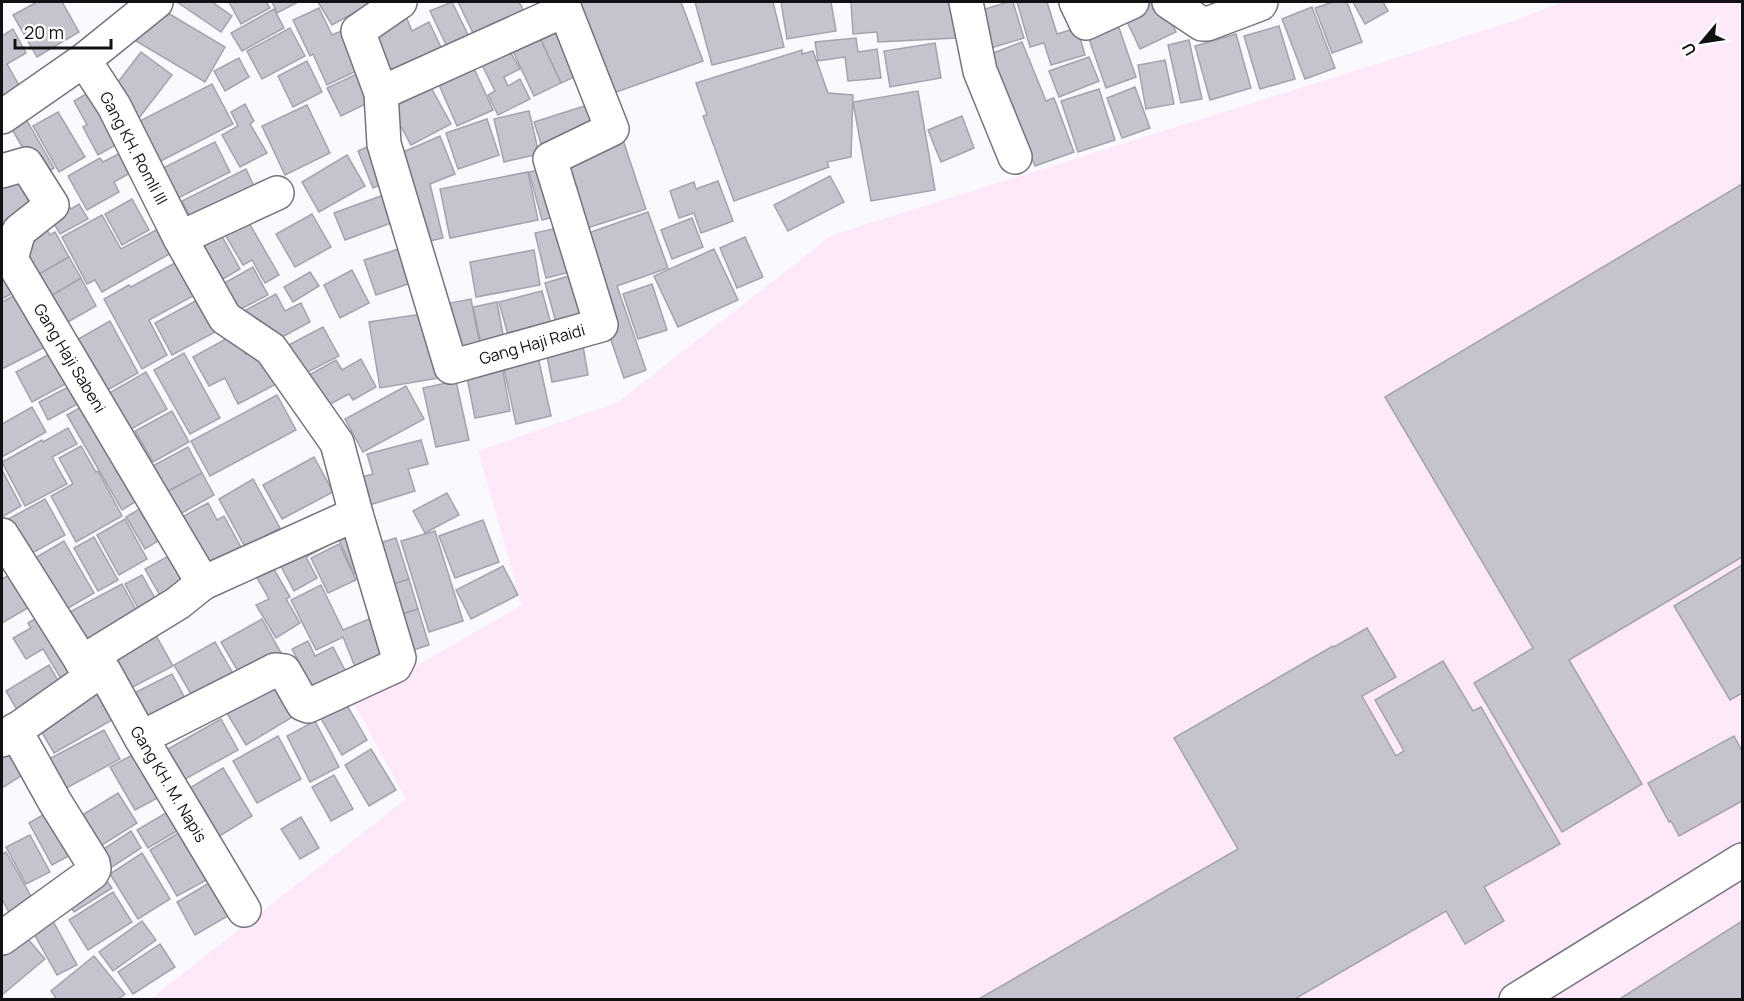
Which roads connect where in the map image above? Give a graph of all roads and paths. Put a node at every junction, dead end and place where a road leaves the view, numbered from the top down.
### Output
1 (156, 2) edge
2 (400, 2) edge
3 (967, 2) edge
4 (1076, 2) edge
5 (1132, 2) edge
6 (1169, 2) edge
7 (1261, 2) edge
8 (563, 6) edge
9 (84, 60) junction
10 (381, 93) junction
11 (2, 117) edge
12 (1015, 158) dead end
13 (2, 171) edge
14 (277, 193) dead end
15 (180, 238) junction
16 (356, 514) junction
17 (2, 535) edge
18 (203, 583) junction
19 (86, 670) junction
20 (8, 735) edge
21 (141, 738) junction
22 (1743, 860) edge
23 (244, 910) dead end
24 (2, 938) edge
25 (1516, 999) edge

1 - 9 street
2 - 10 street, Gang Haji Raidi
3 - 12 street
4 - 5 street
6 - 7 street
8 - 10 street, Gang Haji Raidi
8 - 10 street, Gang Haji Raidi
9 - 11 street
9 - 15 street, Gang KH. Romli III
13 - 18 street, Gang Haji Sabeni
14 - 15 street
15 - 16 street, Gang KH. Romli III
16 - 18 street
16 - 21 street, Gang KH. Romli III
17 - 19 street
18 - 19 street
19 - 20 street
19 - 21 street, Gang KH. M. Napis
20 - 24 street
21 - 23 street, Gang KH. M. Napis
22 - 25 street

